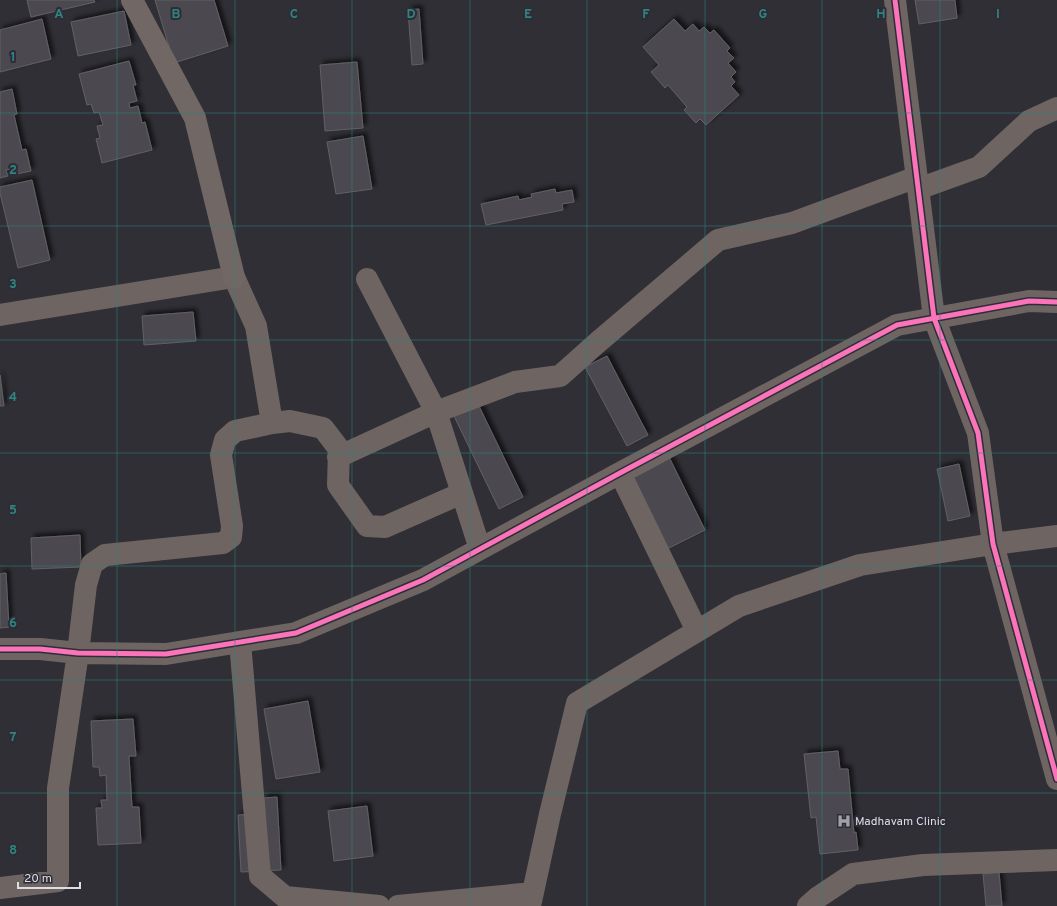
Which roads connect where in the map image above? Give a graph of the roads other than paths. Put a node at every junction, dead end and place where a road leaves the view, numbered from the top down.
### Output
1 (132, 0) edge
2 (895, 0) edge
3 (1057, 108) edge
4 (917, 183) junction
5 (234, 277) junction
6 (367, 279) dead end
7 (1057, 302) edge
8 (0, 315) edge
9 (934, 318) junction
10 (436, 412) junction
11 (272, 423) junction
12 (338, 457) junction
13 (620, 473) junction
14 (462, 493) junction
15 (1057, 536) edge
16 (993, 544) junction
17 (480, 549) junction
18 (697, 631) junction
19 (240, 642) junction
20 (0, 650) edge
21 (78, 652) junction
22 (1057, 779) edge
23 (1057, 860) edge
24 (0, 888) edge
25 (531, 899) edge
26 (379, 906) edge
27 (398, 906) edge
28 (808, 906) edge

1 - 5 street
2 - 4 street
3 - 4 street
4 - 9 street
4 - 10 street
5 - 8 street
5 - 11 street
6 - 10 street
7 - 9 street
9 - 13 street
9 - 16 street
10 - 12 street
10 - 14 street
11 - 12 street
11 - 21 street
12 - 14 street
13 - 17 street
13 - 18 street
14 - 17 street
15 - 16 street
16 - 18 street
16 - 22 street
17 - 19 street
18 - 25 street
19 - 21 street
19 - 26 street
20 - 21 street
21 - 24 street
23 - 28 street
25 - 27 street

